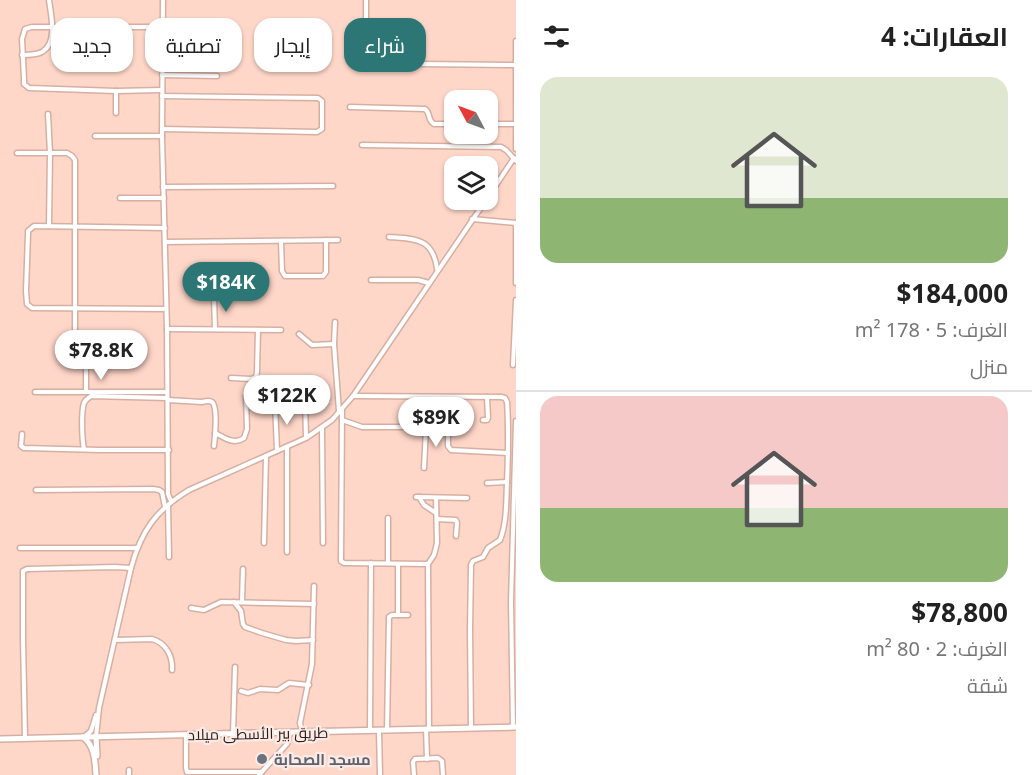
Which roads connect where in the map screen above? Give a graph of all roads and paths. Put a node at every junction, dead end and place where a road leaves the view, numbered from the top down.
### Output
1 (49, 0) edge
2 (163, 0) edge
3 (366, 0) edge
4 (162, 18) edge
5 (366, 18) edge
6 (51, 27) joint
7 (51, 37) edge
8 (516, 41) edge
9 (22, 55) junction
10 (426, 64) edge
11 (515, 65) edge
12 (162, 75) joint
13 (217, 76) dead end
14 (162, 90) junction
15 (116, 92) junction
16 (162, 96) junction
17 (350, 107) dead end
18 (116, 113) dead end
19 (48, 114) dead end
20 (444, 124) edge
21 (498, 124) edge
22 (515, 124) edge
23 (162, 129) junction
24 (95, 136) dead end
25 (162, 136) junction
26 (362, 145) dead end
27 (516, 149) edge
28 (17, 153) dead end
29 (50, 153) junction
30 (516, 158) edge
31 (498, 183) edge
32 (333, 186) dead end
33 (163, 187) junction
34 (120, 198) dead end
35 (164, 198) junction
36 (478, 210) edge
37 (472, 219) junction
38 (516, 223) edge
39 (49, 226) junction
40 (76, 226) junction
41 (165, 228) junction
42 (390, 237) dead end
43 (326, 240) junction
44 (338, 240) dead end
45 (281, 241) junction
46 (165, 242) junction
47 (437, 270) junction
48 (371, 280) dead end
49 (429, 283) junction
50 (516, 283) edge
51 (214, 297) dead end
52 (516, 300) edge
53 (74, 308) junction
54 (166, 309) junction
55 (335, 322) dead end
56 (167, 329) junction
57 (215, 329) junction
58 (258, 330) junction
59 (281, 330) dead end
60 (299, 334) dead end
61 (515, 339) edge
62 (334, 344) junction
63 (513, 365) dead end
64 (231, 378) dead end
65 (35, 392) dead end
66 (86, 392) junction
67 (167, 392) junction
68 (246, 396) dead end
69 (353, 396) junction
70 (487, 397) junction
71 (167, 399) junction
72 (304, 399) dead end
73 (275, 402) dead end
74 (341, 410) junction
75 (342, 419) junction
76 (483, 420) dead end
77 (516, 421) edge
78 (322, 428) junction
79 (426, 428) junction
80 (215, 433) junction
81 (22, 434) dead end
82 (306, 438) junction
83 (214, 446) dead end
84 (287, 447) junction
85 (84, 449) junction
86 (168, 450) junction
87 (277, 452) junction
88 (508, 453) junction
89 (266, 456) junction
90 (424, 468) dead end
91 (507, 482) junction
92 (487, 483) dead end
93 (36, 490) dead end
94 (436, 498) junction
95 (467, 498) dead end
96 (515, 499) edge
97 (168, 504) junction
98 (437, 517) junction
99 (388, 518) dead end
100 (456, 536) dead end
101 (264, 543) dead end
102 (323, 543) dead end
103 (136, 548) junction
104 (20, 549) dead end
105 (287, 552) dead end
106 (170, 557) dead end
107 (371, 563) junction
108 (388, 563) junction
109 (398, 564) junction
110 (428, 564) junction
111 (131, 568) junction
112 (243, 569) dead end
113 (514, 570) edge
114 (314, 586) dead end
115 (234, 602) junction
116 (242, 602) junction
117 (314, 604) junction
118 (191, 608) dead end
119 (398, 615) junction
120 (408, 615) dead end
121 (115, 640) junction
122 (313, 640) junction
123 (235, 667) dead end
124 (172, 670) dead end
125 (309, 685) junction
126 (241, 691) dead end
127 (99, 708) junction
128 (515, 727) edge
129 (471, 728) junction
130 (428, 729) junction
131 (370, 730) junction
132 (379, 730) junction
133 (387, 730) junction
134 (302, 732) junction
135 (290, 733) junction
136 (233, 734) junction
137 (186, 735) junction
138 (83, 737) junction
139 (96, 737) junction
140 (26, 738) junction
141 (0, 739) edge
142 (427, 759) junction
143 (95, 760) junction
144 (260, 773) edge
145 (96, 775) edge
146 (380, 775) edge
147 (414, 775) edge
148 (443, 775) edge

1 - 6 street
2 - 4 street
3 - 5 street
6 - 9 street
7 - 9 street
8 - 11 street
9 - 15 street
10 - 11 street
11 - 22 street
12 - 13 street
12 - 14 street
14 - 15 street
14 - 16 street
15 - 18 street
16 - 23 street
16 - 23 street
17 - 20 street
19 - 29 street
21 - 22 street
22 - 27 street
23 - 25 street
24 - 25 street
25 - 33 street
26 - 30 street
28 - 29 street
29 - 39 street
29 - 40 street
30 - 31 street
32 - 33 street
33 - 35 street
34 - 35 street
35 - 41 street
36 - 37 street
37 - 38 street
37 - 47 street
38 - 50 street
39 - 40 street
39 - 53 street
40 - 41 street
40 - 53 street
41 - 46 street
42 - 47 street
43 - 44 street
43 - 45 street
43 - 45 street
45 - 46 street
46 - 54 street
47 - 49 street
48 - 49 street
49 - 69 street
51 - 57 street
52 - 61 street
53 - 54 street
53 - 66 street
54 - 56 street
55 - 62 street
56 - 57 street
56 - 67 street
57 - 58 street
58 - 59 street
58 - 64 street
60 - 62 street
61 - 63 street
62 - 74 street
65 - 66 street
66 - 67 street
67 - 71 street
68 - 80 street
69 - 70 street
69 - 74 street
70 - 76 street
70 - 88 street
71 - 80 street
71 - 85 street
71 - 86 street
72 - 82 street
73 - 87 street
74 - 75 street
74 - 78 street
75 - 79 street
75 - 107 street
77 - 96 street
78 - 82 street
78 - 102 street
79 - 88 street
79 - 90 street
80 - 83 street
81 - 85 street
82 - 84 street
84 - 87 street
84 - 105 street
85 - 86 street
86 - 97 street
87 - 89 street
88 - 91 street
89 - 97 street
89 - 101 street
91 - 92 street
91 - 129 street
93 - 97 street
94 - 95 street
94 - 98 street
94 - 98 street
96 - 113 street
97 - 103 street
97 - 106 street
98 - 100 street
98 - 110 street
99 - 108 street
103 - 104 street
103 - 111 street
107 - 108 street
107 - 131 street
108 - 109 street
109 - 110 street
109 - 119 street
110 - 130 street
111 - 121 street
111 - 140 street
112 - 116 street
113 - 128 street
114 - 117 street
115 - 116 street
115 - 118 street
115 - 122 street
116 - 117 street
117 - 122 street
119 - 120 street
119 - 133 street
121 - 124 street
121 - 127 street
122 - 125 street
123 - 136 street
125 - 126 street
125 - 134 street
127 - 138 street
127 - 139 street
128 - 129 main road, طريق بير الأسطى ميلاد
129 - 130 main road, طريق بير الأسطى ميلاد
130 - 133 main road, طريق بير الأسطى ميلاد
130 - 142 street
131 - 132 main road, طريق بير الأسطى ميلاد
131 - 134 main road, طريق بير الأسطى ميلاد
132 - 133 main road, طريق بير الأسطى ميلاد
132 - 146 street
134 - 135 main road, طريق بير الأسطى ميلاد
135 - 136 main road, طريق بير الأسطى ميلاد
135 - 144 street
136 - 137 main road, طريق بير الأسطى ميلاد
137 - 139 main road, طريق بير الأسطى ميلاد
137 - 144 street
138 - 139 main road, طريق بير الأسطى ميلاد
138 - 140 main road, طريق بير الأسطى ميلاد
138 - 143 main road
139 - 143 main road
140 - 141 main road, طريق بير الأسطى ميلاد
142 - 147 street
142 - 148 street
143 - 145 main road

